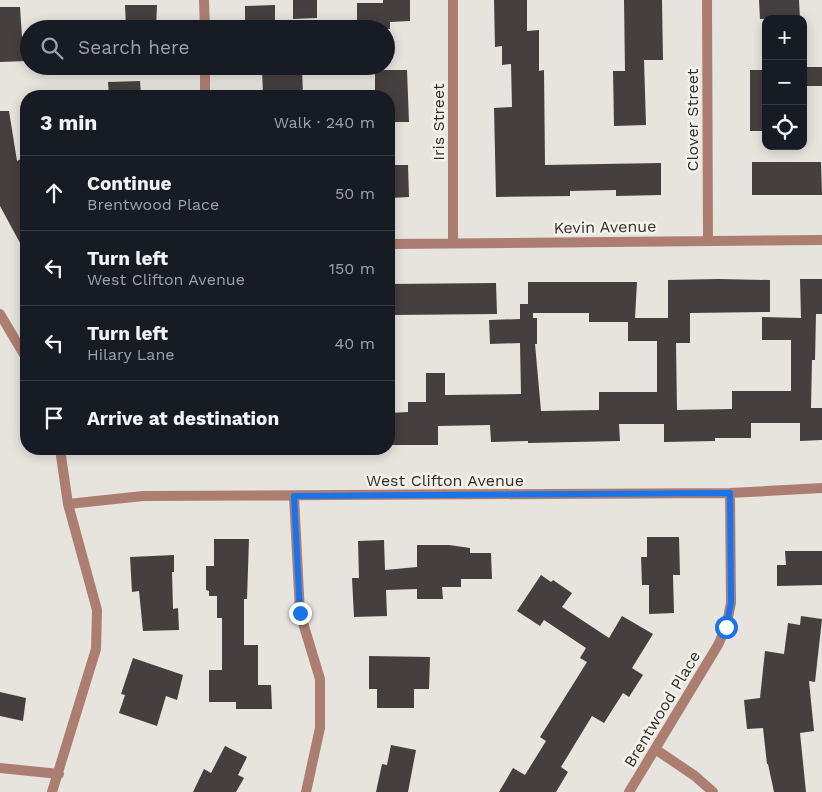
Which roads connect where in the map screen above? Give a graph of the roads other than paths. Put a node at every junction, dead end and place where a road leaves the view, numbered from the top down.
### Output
1 (204, 0) edge
2 (453, 0) edge
3 (707, 0) edge
4 (205, 20) edge
5 (205, 75) edge
6 (205, 90) edge
7 (822, 240) edge
8 (708, 241) junction
9 (395, 244) edge
10 (453, 244) junction
11 (0, 314) edge
12 (20, 348) edge
13 (61, 455) edge
14 (822, 488) edge
15 (730, 493) junction
16 (294, 496) junction
17 (68, 504) junction
18 (655, 749) junction
19 (0, 768) edge
20 (59, 774) junction
21 (52, 792) edge
22 (306, 792) edge
23 (629, 792) edge
24 (713, 792) edge

1 - 4 street
2 - 10 street, Iris Street
3 - 8 street, Clover Street
5 - 6 street
7 - 8 street, Kevin Avenue
8 - 10 street, Kevin Avenue
9 - 10 street, Kevin Avenue
11 - 12 street
13 - 17 street
14 - 15 street, West Clifton Avenue
15 - 16 street, West Clifton Avenue
15 - 18 street, Brentwood Place
16 - 17 street, West Clifton Avenue
16 - 22 street
17 - 20 street
18 - 23 street, Brentwood Place
18 - 24 street
19 - 20 street
20 - 21 street

